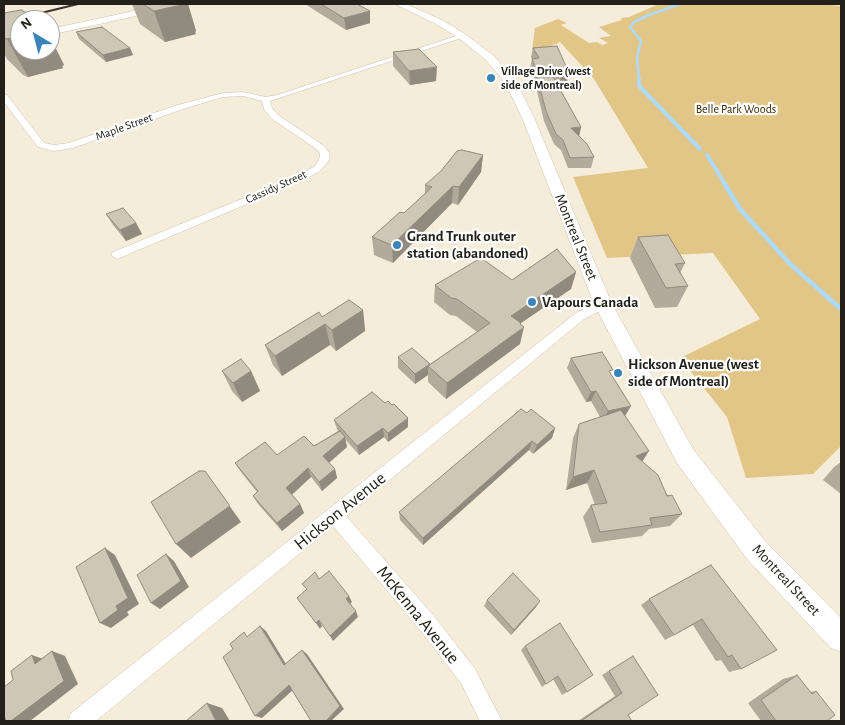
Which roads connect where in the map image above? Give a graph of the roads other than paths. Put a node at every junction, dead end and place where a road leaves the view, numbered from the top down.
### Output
1 (176, 4) edge
2 (399, 4) edge
3 (60, 30) edge
4 (462, 36) junction
5 (4, 97) edge
6 (266, 99) junction
7 (117, 255) dead end
8 (603, 304) junction
9 (334, 515) junction
10 (841, 638) edge
11 (79, 721) edge
12 (491, 721) edge

1 - 3 main road
2 - 4 main road, Montreal Street
4 - 6 street
4 - 8 main road, Montreal Street
5 - 6 street, Maple Street
6 - 7 street, Cassidy Street
8 - 9 street, Hickson Avenue
8 - 10 main road, Montreal Street
9 - 11 street, Hickson Avenue
9 - 12 street, McKenna Avenue

